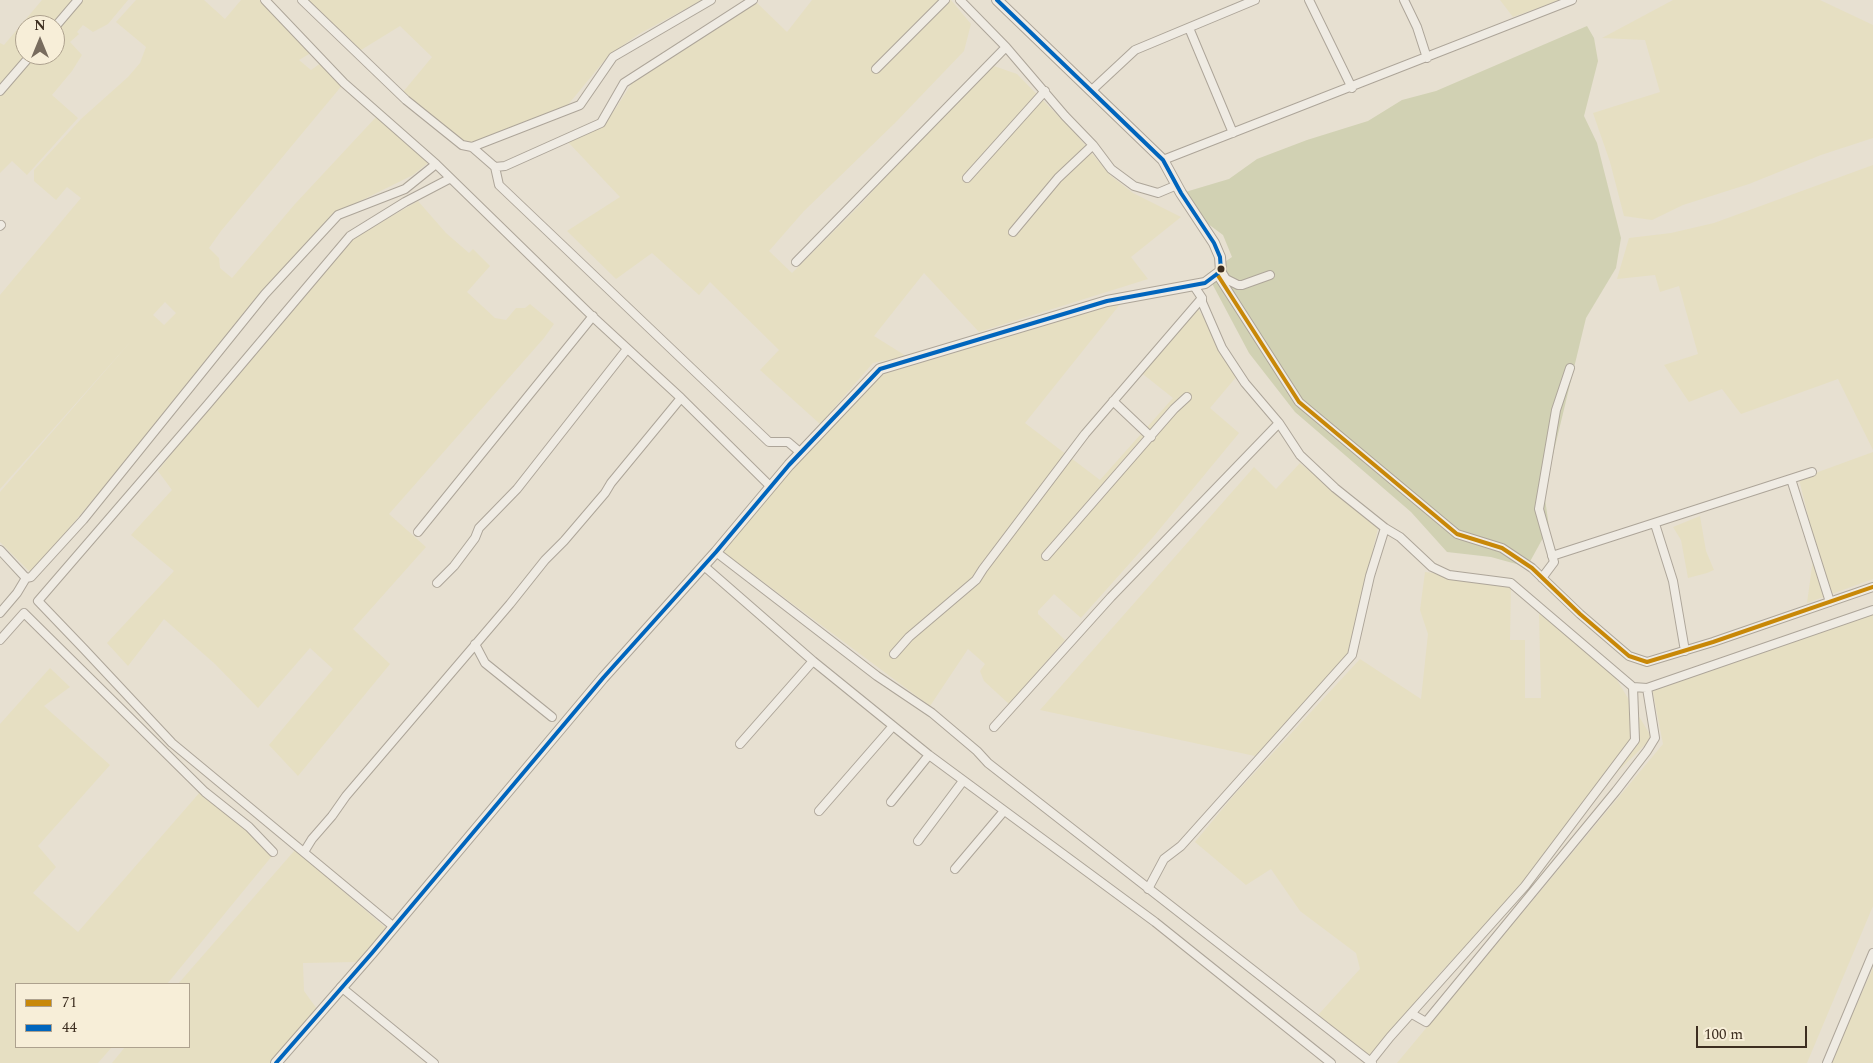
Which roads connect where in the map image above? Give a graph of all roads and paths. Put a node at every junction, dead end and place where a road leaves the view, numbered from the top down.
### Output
1 (78, 0) edge
2 (265, 0) edge
3 (302, 0) edge
4 (711, 0) edge
5 (752, 0) edge
6 (945, 0) edge
7 (960, 0) edge
8 (997, 0) edge
9 (1255, 0) edge
10 (1309, 0) edge
11 (1404, 0) edge
12 (1572, 0) edge
13 (65, 15) edge
14 (1189, 28) junction
15 (1006, 46) junction
16 (1427, 58) junction
17 (22, 65) edge
18 (876, 68) dead end
19 (1352, 88) junction
20 (1092, 90) junction
21 (0, 91) edge
22 (1045, 91) junction
23 (1233, 133) junction
24 (1094, 145) junction
25 (472, 147) junction
26 (1163, 160) junction
27 (436, 164) junction
28 (495, 167) junction
29 (967, 178) dead end
30 (450, 179) junction
31 (1177, 184) junction
32 (1013, 232) dead end
33 (796, 262) dead end
34 (1219, 272) junction
35 (1270, 275) dead end
36 (1194, 286) junction
37 (1202, 298) junction
38 (593, 316) junction
39 (627, 349) junction
40 (1570, 368) dead end
41 (1187, 397) dead end
42 (681, 398) junction
43 (1113, 401) junction
44 (1279, 423) junction
45 (1151, 437) junction
46 (801, 453) junction
47 (1812, 472) dead end
48 (1791, 479) junction
49 (771, 487) junction
50 (1655, 524) junction
51 (1385, 528) junction
52 (418, 532) dead end
53 (0, 550) edge
54 (716, 552) junction
55 (1046, 556) dead end
56 (1552, 556) junction
57 (704, 566) junction
58 (26, 578) junction
59 (1542, 578) junction
60 (437, 583) dead end
61 (1873, 588) edge
62 (1830, 602) junction
63 (1873, 610) edge
64 (0, 613) edge
65 (0, 640) edge
66 (475, 644) junction
67 (1685, 651) junction
68 (894, 654) dead end
69 (813, 660) junction
70 (1633, 687) junction
71 (1647, 688) junction
72 (552, 717) dead end
73 (893, 726) junction
74 (994, 727) dead end
75 (740, 744) dead end
76 (929, 755) junction
77 (963, 781) junction
78 (891, 802) dead end
79 (1004, 810) junction
80 (819, 811) dead end
81 (918, 842) dead end
82 (273, 852) dead end
83 (304, 852) junction
84 (955, 870) dead end
85 (1148, 889) junction
86 (394, 927) junction
87 (1873, 953) edge
88 (341, 987) junction
89 (1412, 1014) junction
90 (1371, 1062) edge
91 (276, 1063) edge
92 (434, 1063) edge
93 (1331, 1063) edge
94 (1827, 1063) edge

1 - 13 street
2 - 27 street
3 - 25 street
4 - 25 street
5 - 28 street
6 - 18 street
7 - 15 street
8 - 20 street
9 - 14 street
10 - 19 street
11 - 16 street
12 - 16 street
14 - 20 street
14 - 23 street
15 - 22 street
15 - 33 street
16 - 19 street
17 - 21 street
19 - 23 street
20 - 26 street
22 - 24 street
22 - 29 street
23 - 26 street
24 - 31 street
24 - 32 street
25 - 28 street
26 - 31 street
27 - 30 street
27 - 58 street
28 - 46 street
30 - 38 street
30 - 83 street
31 - 34 street
34 - 35 street
34 - 36 street
34 - 59 street
36 - 37 street
36 - 46 street
37 - 43 street
37 - 44 street
38 - 39 street
38 - 52 street
39 - 42 street
39 - 60 street
40 - 56 street
41 - 45 street
42 - 49 street
42 - 66 street
43 - 45 street
43 - 68 street
44 - 51 street
44 - 74 street
45 - 55 street
46 - 49 street
47 - 48 street
48 - 50 street
48 - 62 street
49 - 54 street
50 - 56 street
50 - 67 street
51 - 70 street
51 - 85 street
53 - 58 street
54 - 57 street
54 - 85 street
56 - 59 street
57 - 69 street
57 - 86 street
58 - 64 street
59 - 67 street
61 - 62 street
62 - 67 street
63 - 71 street
65 - 82 street
66 - 72 street
66 - 83 street
69 - 73 street
69 - 75 street
70 - 71 street
70 - 89 street
71 - 89 street
73 - 76 street
73 - 80 street
76 - 77 street
76 - 78 street
77 - 79 street
77 - 81 street
79 - 84 street
79 - 93 street
83 - 86 street
85 - 90 street
86 - 88 street
87 - 94 street
88 - 91 street
88 - 92 street
89 - 90 street

